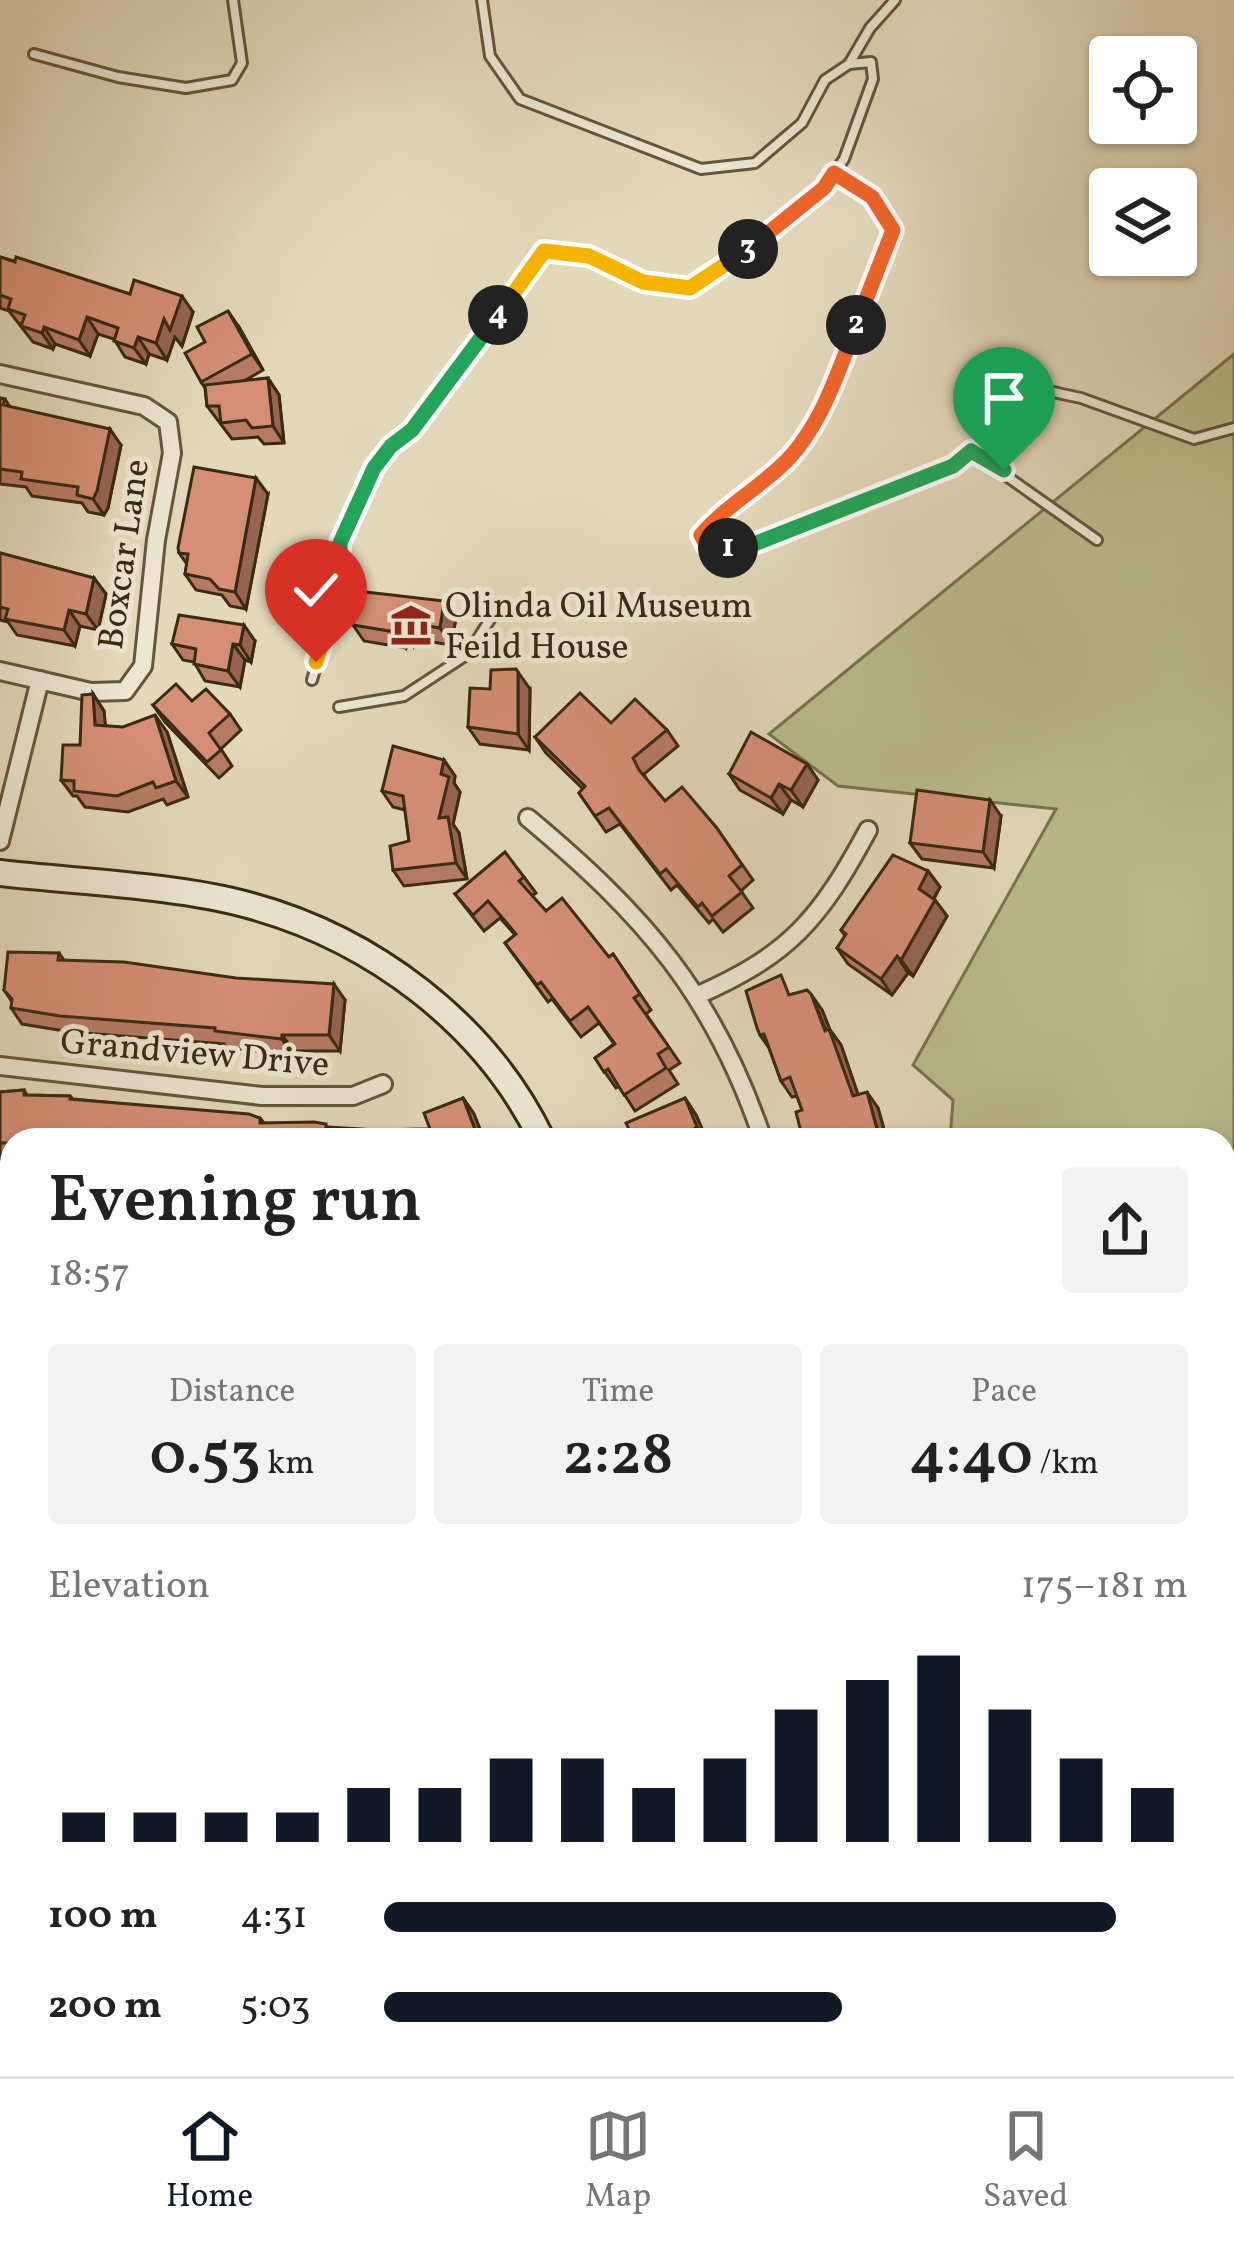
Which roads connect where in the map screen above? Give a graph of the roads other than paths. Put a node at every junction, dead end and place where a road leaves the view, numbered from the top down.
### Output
1 (233, 0) edge
2 (482, 0) edge
3 (895, 0) edge
4 (34, 54) dead end
5 (849, 64) junction
6 (834, 173) junction
7 (0, 374) edge
8 (1234, 428) edge
9 (971, 451) junction
10 (1097, 540) dead end
11 (497, 608) dead end
12 (0, 671) edge
13 (40, 680) junction
14 (312, 680) dead end
15 (339, 707) dead end
16 (528, 818) dead end
17 (868, 830) dead end
18 (0, 842) edge
19 (0, 873) edge
20 (696, 996) junction
21 (0, 1066) edge
22 (383, 1084) dead end
23 (535, 1128) edge
24 (758, 1128) edge

1 - 4 lane
2 - 5 lane
3 - 5 lane
5 - 6 lane
6 - 9 lane
6 - 14 lane
7 - 13 street, Boxcar Lane
8 - 9 lane
9 - 10 lane
11 - 15 lane
12 - 13 street
13 - 18 street
16 - 20 street
17 - 20 street
19 - 23 street
20 - 24 street
21 - 22 street, Grandview Drive

